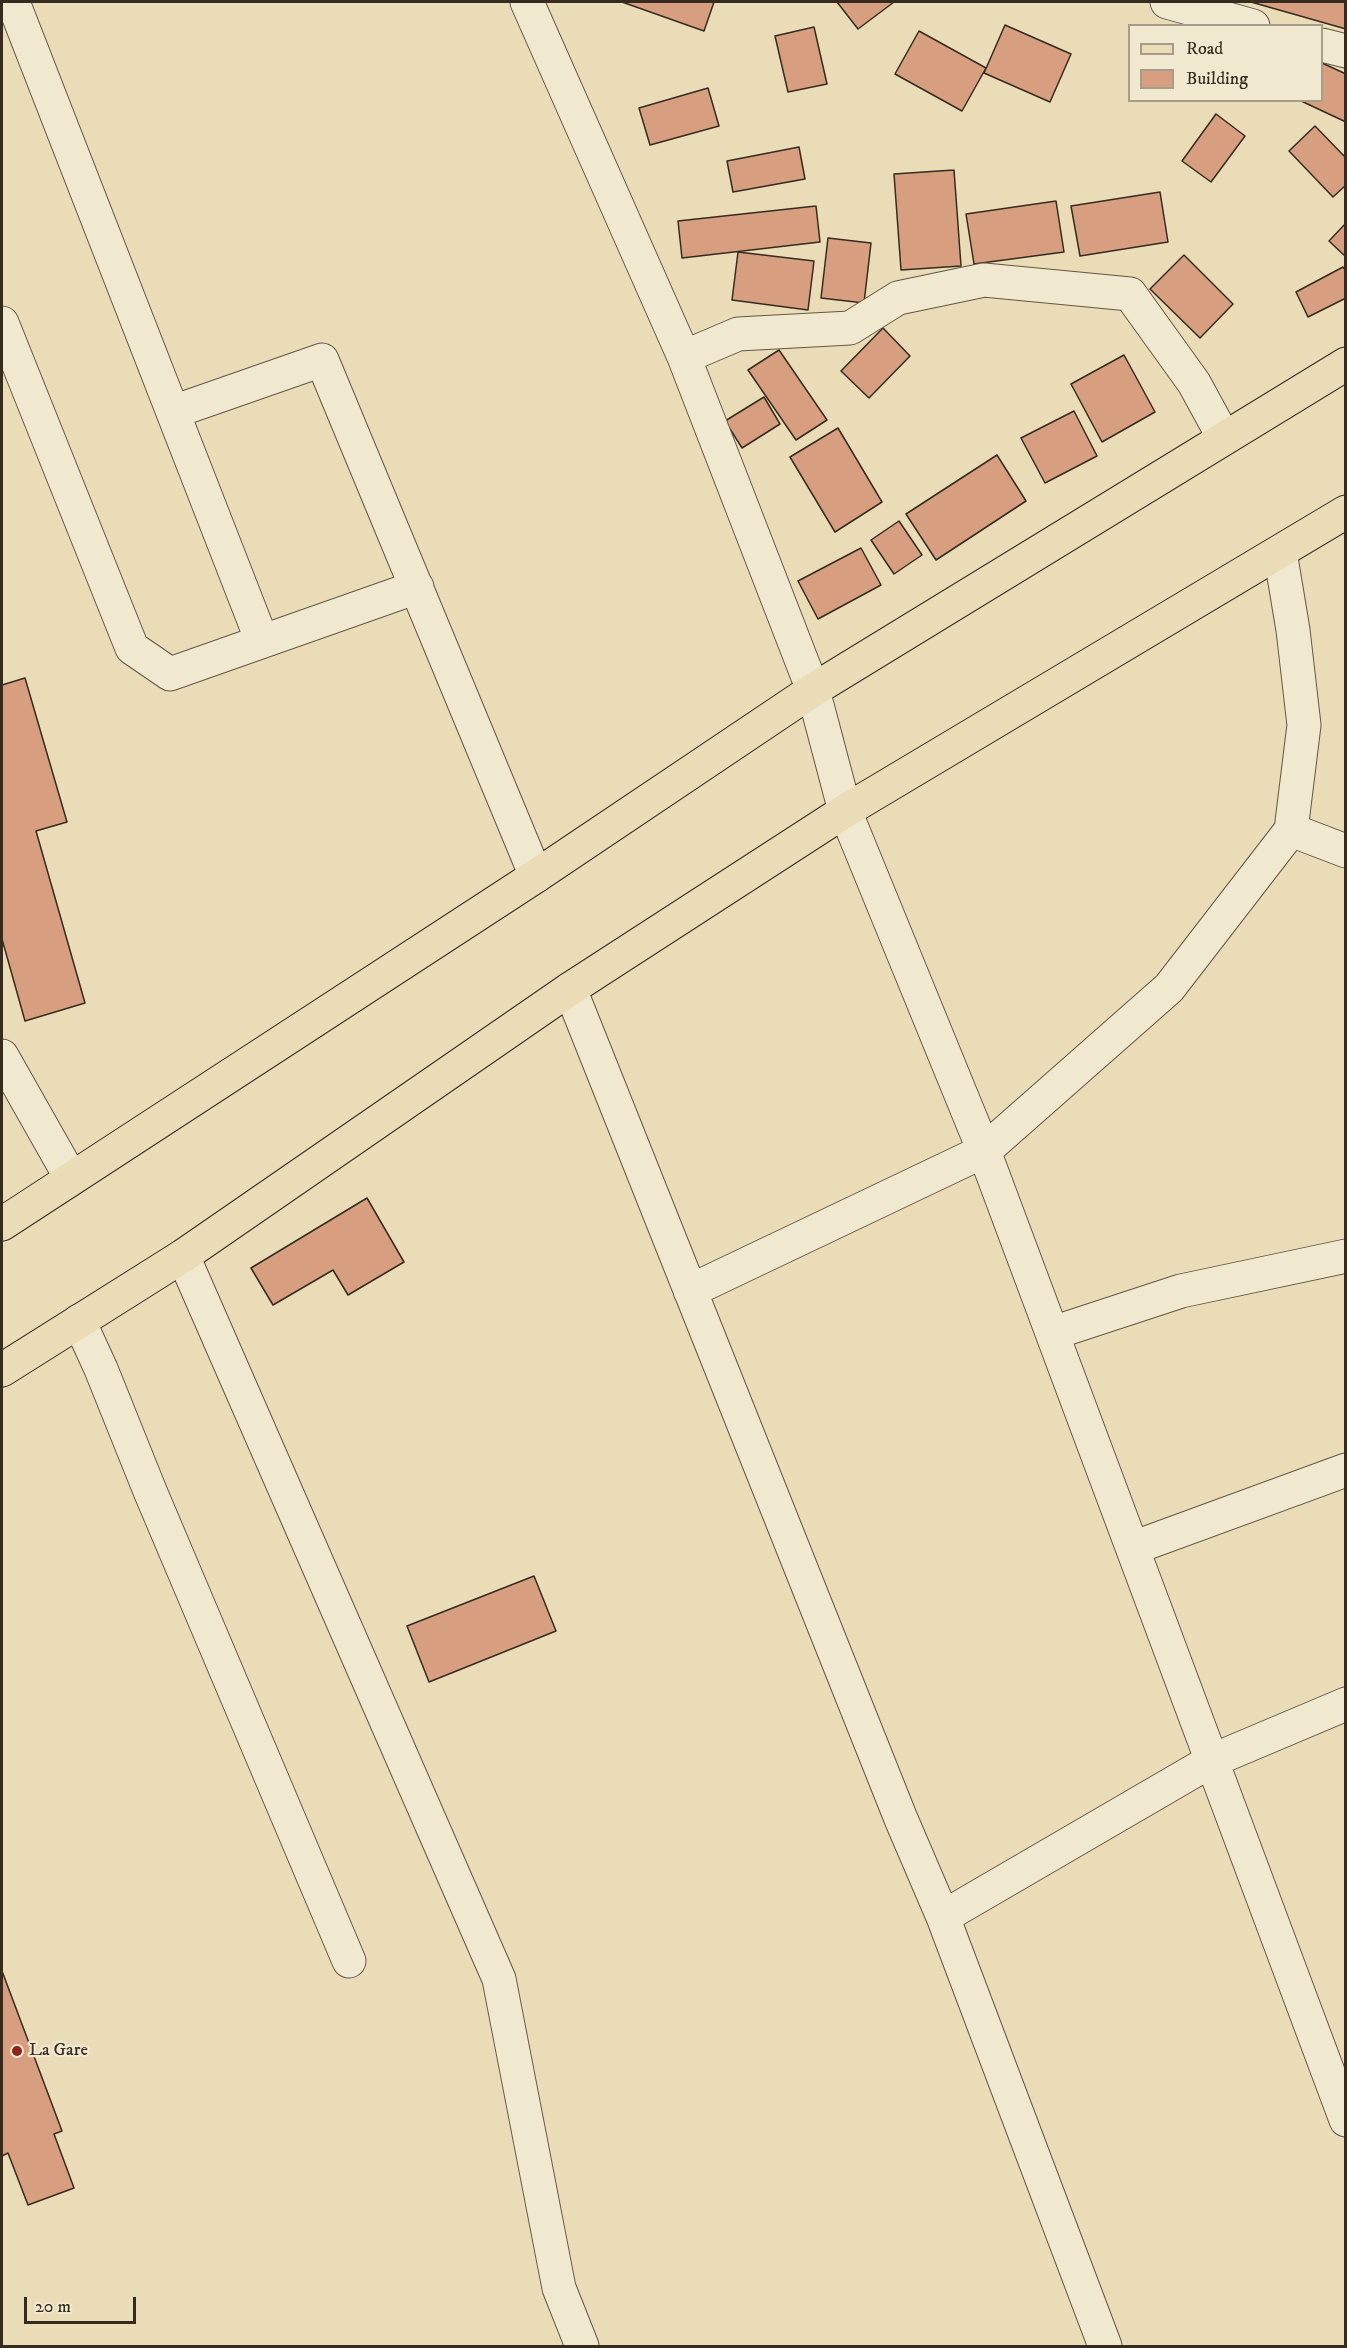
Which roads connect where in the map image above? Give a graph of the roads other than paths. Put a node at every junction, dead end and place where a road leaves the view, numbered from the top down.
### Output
1 (13, 2) edge
2 (527, 2) edge
3 (1167, 2) edge
4 (1246, 24) edge
5 (1323, 45) edge
6 (1346, 51) edge
7 (2, 323) edge
8 (684, 357) junction
9 (1346, 364) edge
10 (172, 412) junction
11 (1224, 438) junction
12 (1346, 512) edge
13 (1280, 552) junction
14 (417, 587) junction
15 (262, 641) junction
16 (813, 690) junction
17 (845, 811) junction
18 (1291, 830) junction
19 (1346, 851) edge
20 (536, 876) junction
21 (570, 989) junction
22 (2, 1056) edge
23 (984, 1151) junction
24 (71, 1178) junction
25 (2, 1224) edge
26 (183, 1256) junction
27 (1346, 1256) edge
28 (690, 1291) junction
29 (79, 1321) junction
30 (1053, 1333) junction
31 (2, 1370) edge
32 (1346, 1470) edge
33 (1133, 1548) junction
34 (1346, 1704) edge
35 (1211, 1761) junction
36 (943, 1917) junction
37 (349, 1961) dead end
38 (1345, 2116) edge
39 (582, 2346) edge
40 (1105, 2346) edge

1 - 10 street
2 - 8 street
3 - 4 street
5 - 6 street
7 - 15 street
8 - 11 street
8 - 16 street
9 - 11 main road
10 - 14 street
10 - 15 street
11 - 16 main road
12 - 13 main road
13 - 17 main road
13 - 18 street
14 - 15 street
14 - 20 street
16 - 17 street
16 - 20 main road
17 - 21 main road
17 - 23 street
18 - 19 street
18 - 23 street
20 - 24 main road
21 - 26 main road
21 - 28 street
22 - 24 street
23 - 28 street
23 - 30 street
24 - 25 main road
26 - 29 main road
26 - 39 street
27 - 30 street
28 - 36 street
29 - 31 main road
29 - 37 street
30 - 33 street
32 - 33 street
33 - 35 street
34 - 35 street
35 - 36 street
35 - 38 street
36 - 40 street

